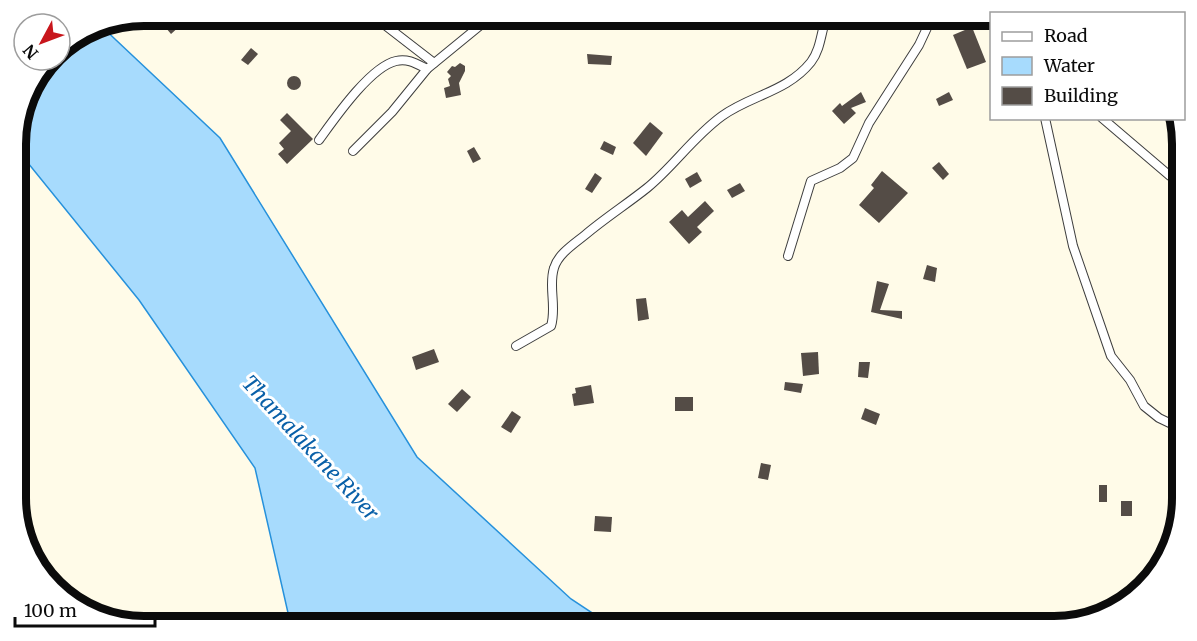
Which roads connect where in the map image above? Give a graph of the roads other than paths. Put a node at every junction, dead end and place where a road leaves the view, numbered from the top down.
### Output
1 (385, 26) edge
2 (480, 26) edge
3 (824, 26) edge
4 (928, 26) edge
5 (431, 66) junction
6 (1045, 120) edge
7 (1104, 120) edge
8 (319, 140) dead end
9 (353, 151) dead end
10 (1170, 176) dead end
11 (788, 256) dead end
12 (516, 346) dead end
13 (1172, 424) edge

1 - 5 street
2 - 5 street
3 - 12 street
4 - 11 street
5 - 8 street
5 - 9 street
6 - 13 street
7 - 10 street

